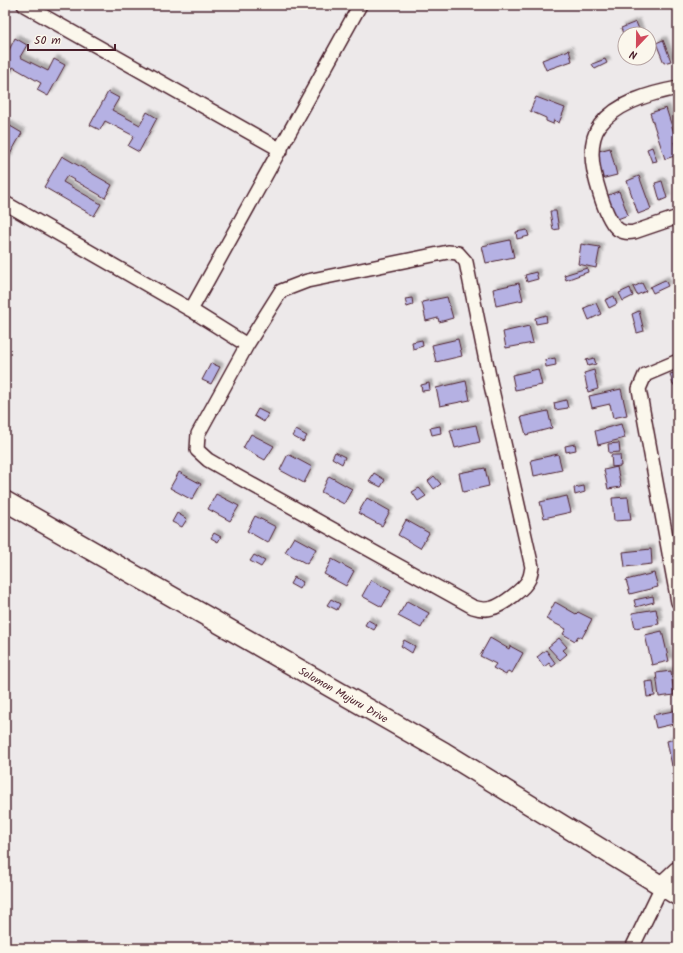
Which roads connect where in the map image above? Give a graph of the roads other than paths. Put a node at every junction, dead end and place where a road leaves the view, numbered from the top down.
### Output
1 (24, 5) edge
2 (360, 5) edge
3 (678, 88) edge
4 (281, 150) junction
5 (5, 204) edge
6 (678, 217) edge
7 (191, 310) junction
8 (247, 345) junction
9 (678, 361) edge
10 (5, 501) edge
11 (672, 542) edge
12 (678, 602) edge
13 (678, 871) edge
14 (662, 886) junction
15 (678, 896) edge
16 (632, 948) edge

1 - 4 street
2 - 4 street
3 - 6 street
4 - 7 street
5 - 7 street
7 - 8 street
8 - 8 street
9 - 11 street
10 - 14 street, Solomon Mujuru Drive
11 - 12 street
13 - 14 street
14 - 15 street, Solomon Mujuru Drive
14 - 16 street

